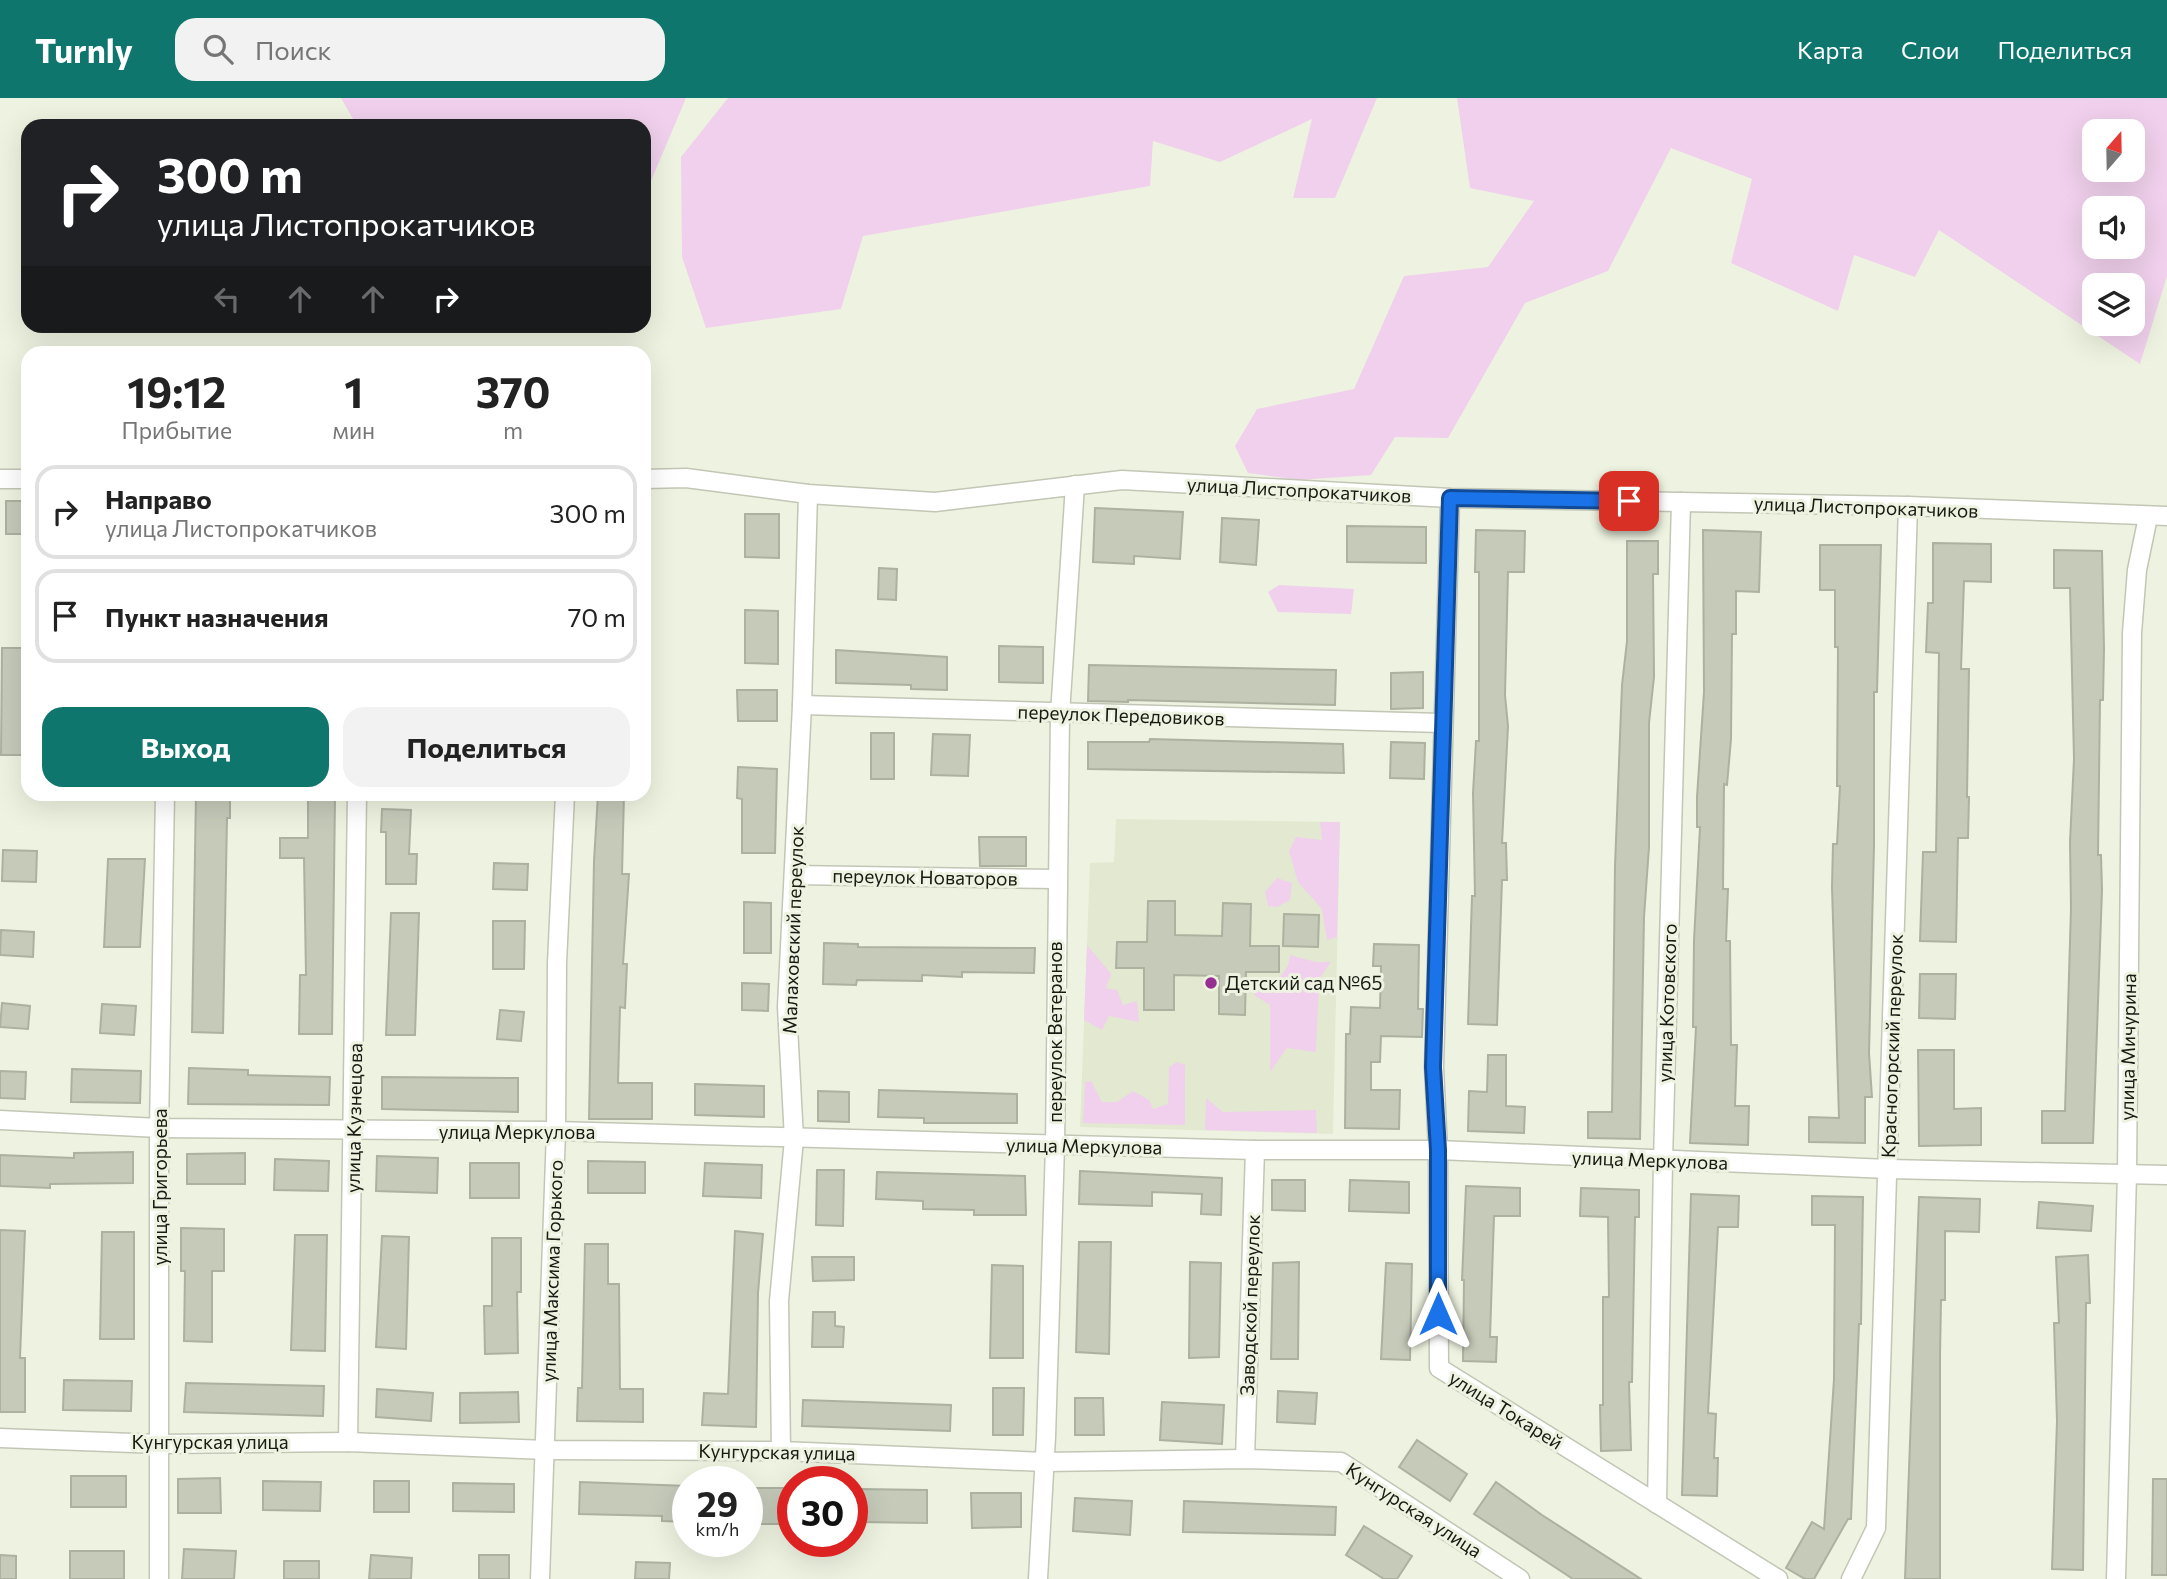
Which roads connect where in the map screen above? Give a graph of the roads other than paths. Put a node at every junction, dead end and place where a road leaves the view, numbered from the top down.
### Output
1 (0, 479) edge
2 (21, 479) edge
3 (651, 479) edge
4 (1075, 485) junction
5 (808, 494) junction
6 (1450, 498) junction
7 (1681, 502) junction
8 (1908, 506) junction
9 (2167, 516) edge
10 (2148, 517) junction
11 (802, 705) junction
12 (1060, 714) junction
13 (1441, 723) junction
14 (165, 801) edge
15 (357, 801) edge
16 (565, 801) edge
17 (794, 875) junction
18 (1057, 879) junction
19 (0, 1120) edge
20 (159, 1128) junction
21 (556, 1131) junction
22 (354, 1132) junction
23 (794, 1139) junction
24 (1055, 1145) junction
25 (1255, 1150) junction
26 (1438, 1150) junction
27 (1663, 1161) junction
28 (1888, 1169) junction
29 (2127, 1174) junction
30 (2167, 1175) edge
31 (0, 1437) edge
32 (348, 1442) junction
33 (160, 1444) junction
34 (547, 1450) junction
35 (781, 1451) junction
36 (1245, 1459) junction
37 (1045, 1462) junction
38 (1657, 1504) junction
39 (159, 1579) edge
40 (540, 1579) edge
41 (1038, 1579) edge
42 (1520, 1579) edge
43 (1778, 1579) edge
44 (1850, 1579) edge
45 (2116, 1579) edge

1 - 2 street
3 - 5 street, улица Листопрокатчиков
4 - 5 street, улица Листопрокатчиков
4 - 6 street, улица Листопрокатчиков
4 - 12 street, переулок Ветеранов
5 - 11 street, Малаховский переулок
6 - 7 street, улица Листопрокатчиков
6 - 13 street, улица Токарей
7 - 8 street, улица Листопрокатчиков
7 - 27 street, улица Котовского
8 - 10 street, улица Листопрокатчиков
8 - 28 street, Красногорский переулок
9 - 10 street, улица Листопрокатчиков
10 - 29 street, улица Мичурина
11 - 12 street, переулок Передовиков
11 - 17 street, Малаховский переулок
12 - 13 street, переулок Передовиков
12 - 18 street, переулок Ветеранов
13 - 26 street, улица Токарей
14 - 20 street, улица Григорьева
15 - 22 street, улица Кузнецова
16 - 21 street, улица Максима Горького
17 - 18 street, переулок Новаторов
17 - 23 street, Малаховский переулок
18 - 24 street, переулок Ветеранов
19 - 20 street, улица Меркулова
20 - 22 street, улица Меркулова
20 - 33 street, улица Григорьева
21 - 22 street, улица Меркулова
21 - 23 street, улица Меркулова
21 - 34 street, улица Максима Горького
22 - 32 street, улица Кузнецова
23 - 24 street, улица Меркулова
23 - 35 street, Малаховский переулок
24 - 25 street, улица Меркулова
24 - 37 street, переулок Ветеранов
25 - 26 street, улица Меркулова
25 - 36 street, Заводской переулок
26 - 27 street, улица Меркулова
26 - 38 street, улица Токарей
27 - 28 street, улица Меркулова
27 - 38 street, улица Котовского
28 - 29 street, улица Меркулова
28 - 44 street, Красногорский переулок
29 - 30 street, улица Меркулова
29 - 45 street, улица Мичурина
31 - 33 street, Кунгурская улица
32 - 33 street, Кунгурская улица
32 - 34 street, Кунгурская улица
33 - 39 street, улица Григорьева
34 - 35 street, Кунгурская улица
34 - 40 street, улица Максима Горького
35 - 37 street, Кунгурская улица
36 - 37 street, Кунгурская улица
36 - 42 street, Кунгурская улица
37 - 41 street, переулок Ветеранов
38 - 43 street, улица Токарей

